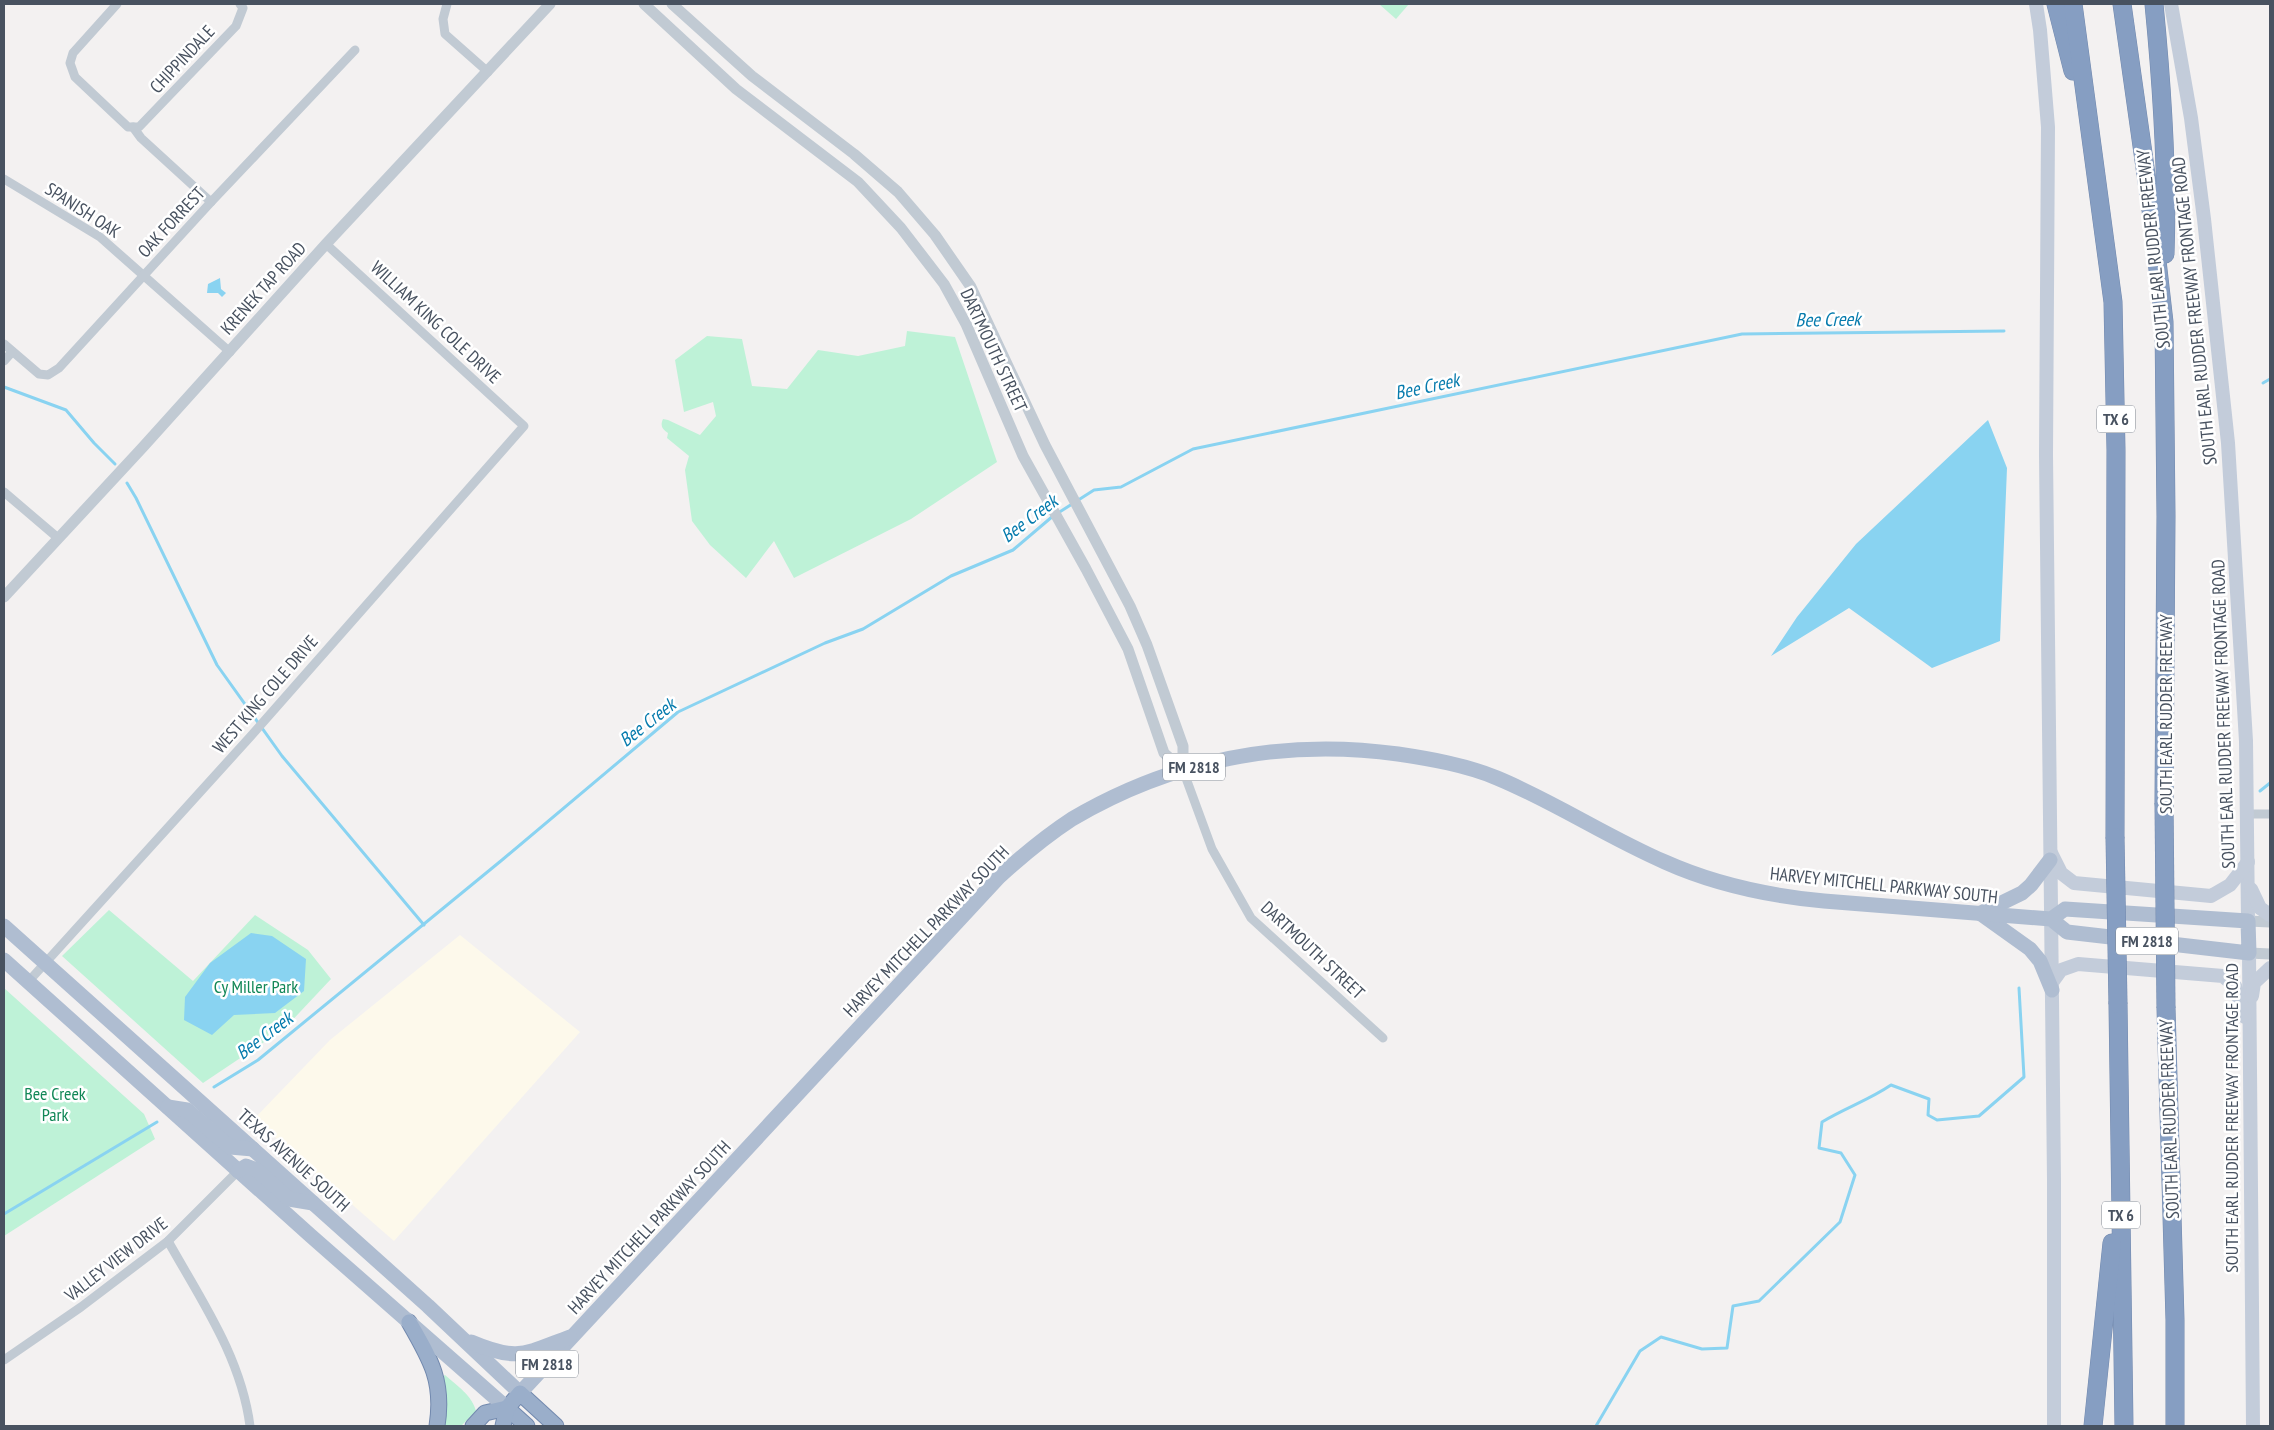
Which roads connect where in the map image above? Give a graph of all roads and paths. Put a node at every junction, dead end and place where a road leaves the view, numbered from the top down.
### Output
1 (117, 4) edge
2 (240, 4) edge
3 (447, 4) edge
4 (550, 4) edge
5 (644, 4) edge
6 (672, 4) edge
7 (2036, 4) edge
8 (2056, 4) edge
9 (2073, 4) edge
10 (2122, 4) edge
11 (2154, 4) edge
12 (2171, 4) edge
13 (355, 50) dead end
14 (488, 72) junction
15 (133, 127) junction
16 (4, 179) edge
17 (2101, 201) junction
18 (210, 202) junction
19 (326, 244) junction
20 (144, 275) junction
21 (2164, 322) junction
22 (4, 344) edge
23 (12, 352) junction
24 (230, 352) junction
25 (4, 362) edge
26 (524, 426) joint
27 (4, 492) edge
28 (58, 538) junction
29 (4, 597) edge
30 (1183, 770) junction
31 (2247, 814) junction
32 (2270, 814) edge
33 (2050, 855) junction
34 (2248, 862) junction
35 (2248, 882) junction
36 (1980, 913) junction
37 (2270, 916) edge
38 (2051, 919) junction
39 (2248, 921) junction
40 (2270, 922) edge
41 (4, 926) edge
42 (2249, 952) junction
43 (2270, 954) edge
44 (4, 960) edge
45 (45, 963) junction
46 (2270, 968) edge
47 (28, 982) junction
48 (2052, 987) junction
49 (2249, 1011) junction
50 (2249, 1029) junction
51 (1383, 1038) dead end
52 (167, 1107) junction
53 (253, 1149) junction
54 (2120, 1166) junction
55 (238, 1171) junction
56 (313, 1203) junction
57 (168, 1241) junction
58 (2175, 1320) junction
59 (409, 1322) junction
60 (574, 1336) junction
61 (461, 1338) junction
62 (4, 1360) edge
63 (520, 1393) junction
64 (507, 1408) junction
65 (250, 1426) edge
66 (437, 1426) edge
67 (473, 1426) edge
68 (503, 1426) edge
69 (527, 1426) edge
70 (556, 1426) edge
71 (2054, 1426) edge
72 (2093, 1426) edge
73 (2124, 1426) edge
74 (2175, 1426) edge
75 (2186, 1426) edge
76 (2252, 1426) edge

1 - 15 street
2 - 15 street, CHIPPINDALE
3 - 14 street
4 - 14 street, KRENEK TAP ROAD
5 - 30 street, DARTMOUTH STREET
6 - 30 street, DARTMOUTH STREET
7 - 33 main road
8 - 17 highway
9 - 17 highway, TX 6
10 - 21 highway, SOUTH EARL RUDDER FREEWAY
11 - 21 highway
12 - 31 main road, SOUTH EARL RUDDER FREEWAY FRONTAGE ROAD
13 - 18 street, OAK FORREST
14 - 19 street, KRENEK TAP ROAD
15 - 18 street
16 - 20 street, SPANISH OAK
17 - 54 highway, TX 6, bridge
18 - 20 street, OAK FORREST
19 - 24 street, KRENEK TAP ROAD
19 - 26 street, WILLIAM KING COLE DRIVE
20 - 23 street, OAK FORREST
20 - 24 street, SPANISH OAK
21 - 58 highway, SOUTH EARL RUDDER FREEWAY, bridge
22 - 23 street, OAK FORREST
23 - 25 street
24 - 28 street, KRENEK TAP ROAD
26 - 45 street, WEST KING COLE DRIVE
27 - 28 street
28 - 29 street, KRENEK TAP ROAD
30 - 36 main road, HARVEY MITCHELL PARKWAY SOUTH / FM 2818
30 - 51 street, DARTMOUTH STREET
30 - 60 main road, HARVEY MITCHELL PARKWAY SOUTH / FM 2818
31 - 32 street
31 - 34 main road, SOUTH EARL RUDDER FREEWAY FRONTAGE ROAD
33 - 34 main road
33 - 36 main road
33 - 38 main road
34 - 35 main road, SOUTH EARL RUDDER FREEWAY FRONTAGE ROAD
35 - 37 main road
35 - 39 main road, SOUTH EARL RUDDER FREEWAY FRONTAGE ROAD
36 - 38 main road, HARVEY MITCHELL PARKWAY SOUTH / FM 2818
36 - 48 main road
38 - 39 main road, HARVEY MITCHELL PARKWAY SOUTH / FM 2818
38 - 42 main road, HARVEY MITCHELL PARKWAY SOUTH / FM 2818
38 - 48 main road
39 - 40 street
39 - 42 main road, SOUTH EARL RUDDER FREEWAY FRONTAGE ROAD
41 - 45 main road, TEXAS AVENUE SOUTH
42 - 43 street
42 - 49 main road, SOUTH EARL RUDDER FREEWAY FRONTAGE ROAD
44 - 47 main road
45 - 47 street, WEST KING COLE DRIVE
45 - 53 main road, TEXAS AVENUE SOUTH
46 - 49 main road
47 - 52 main road
48 - 50 main road
48 - 71 main road
49 - 50 main road, SOUTH EARL RUDDER FREEWAY FRONTAGE ROAD
50 - 76 main road, SOUTH EARL RUDDER FREEWAY FRONTAGE ROAD
52 - 53 main road
52 - 55 main road
53 - 56 main road, TEXAS AVENUE SOUTH
54 - 72 highway
54 - 73 highway, TX 6
55 - 56 main road
55 - 57 street, VALLEY VIEW DRIVE
55 - 59 main road
56 - 61 main road, TEXAS AVENUE SOUTH
57 - 62 street, VALLEY VIEW DRIVE
57 - 65 street
58 - 74 highway, SOUTH EARL RUDDER FREEWAY
58 - 75 highway
59 - 64 main road
59 - 66 highway
60 - 61 main road
60 - 63 main road, HARVEY MITCHELL PARKWAY SOUTH / FM 2818
61 - 63 main road, TEXAS AVENUE SOUTH
63 - 64 highway, HARVEY MITCHELL PARKWAY SOUTH / FM 2818
63 - 70 highway, TEXAS AVENUE SOUTH
64 - 67 highway
64 - 68 highway, HARVEY MITCHELL PARKWAY SOUTH / FM 2818
64 - 69 highway

